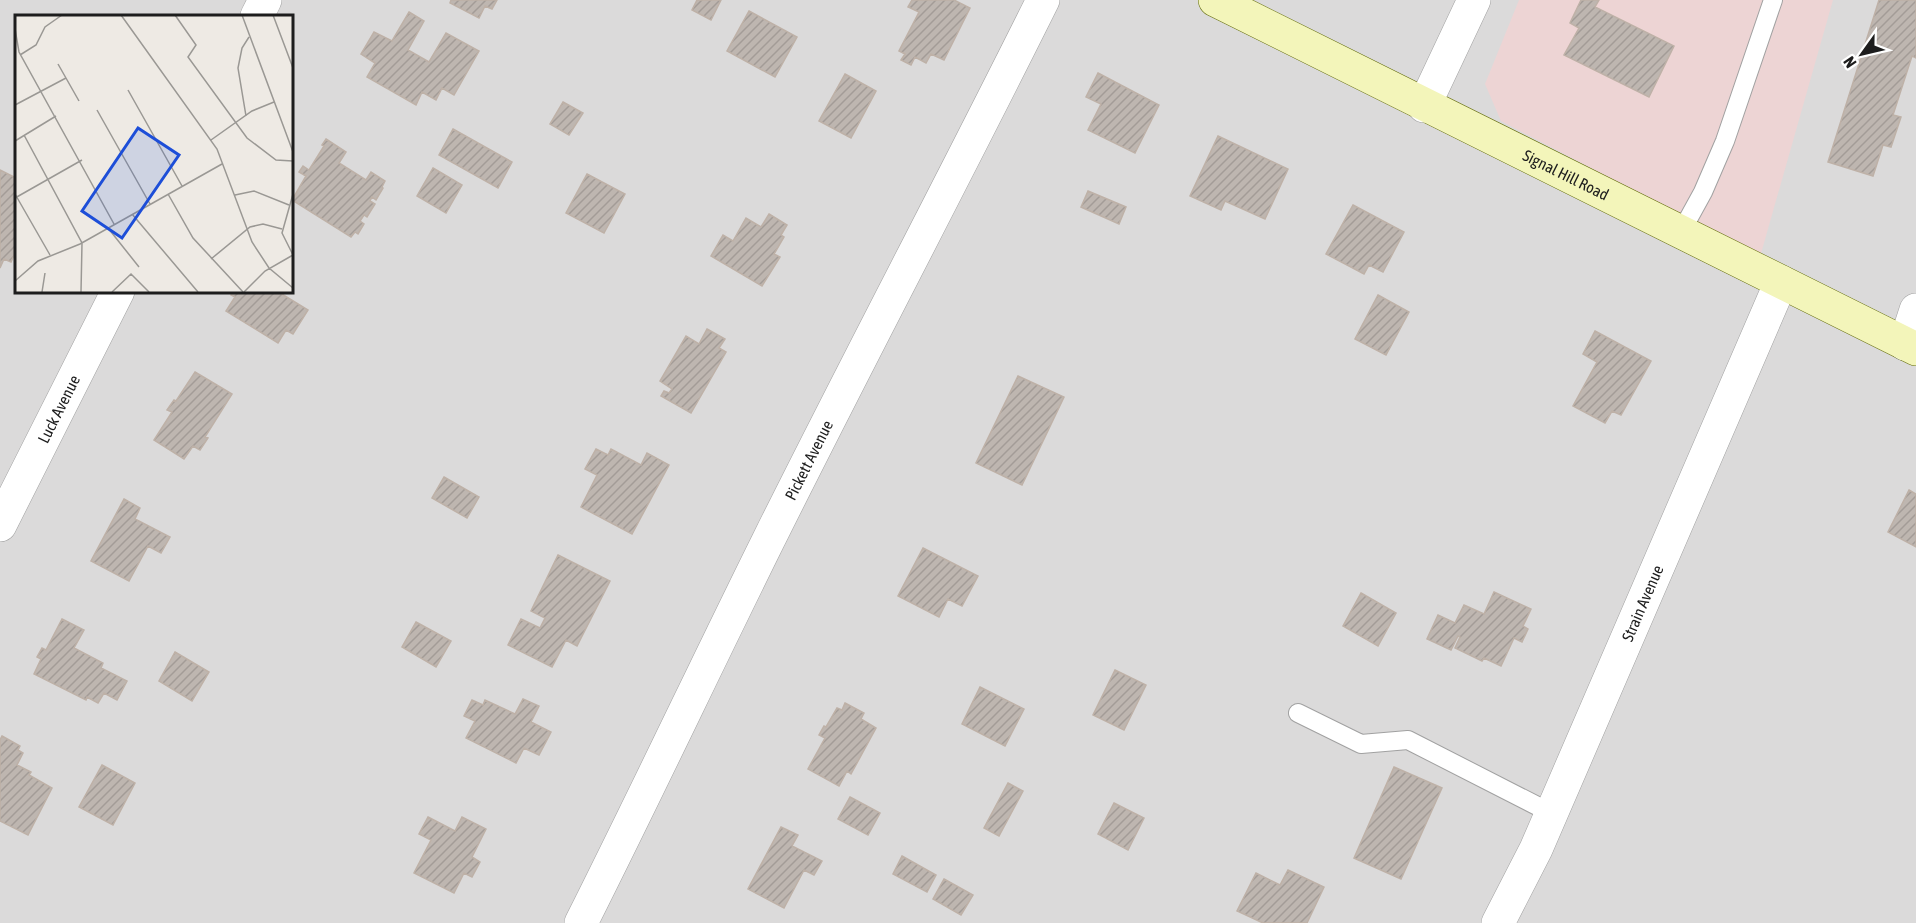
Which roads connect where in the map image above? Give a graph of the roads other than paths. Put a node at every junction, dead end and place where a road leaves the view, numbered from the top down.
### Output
1 (265, 0) edge
2 (1043, 0) edge
3 (1215, 0) edge
4 (1474, 0) edge
5 (1773, 0) edge
6 (258, 15) edge
7 (1424, 106) junction
8 (1681, 232) junction
9 (1781, 282) junction
10 (117, 292) edge
11 (1916, 310) edge
12 (1911, 347) edge
13 (0, 525) edge
14 (1298, 713) dead end
15 (1551, 813) junction
16 (580, 923) edge
17 (1498, 923) edge

1 - 6 street
2 - 16 street, Pickett Avenue
3 - 7 street, Signal Hill Road
4 - 7 street
5 - 8 lane
7 - 8 street, Signal Hill Road
8 - 9 street, Signal Hill Road
9 - 12 street, Signal Hill Road
9 - 15 street, Strain Avenue
10 - 13 street, Luck Avenue
11 - 12 street
14 - 15 lane
15 - 17 street, Strain Avenue

